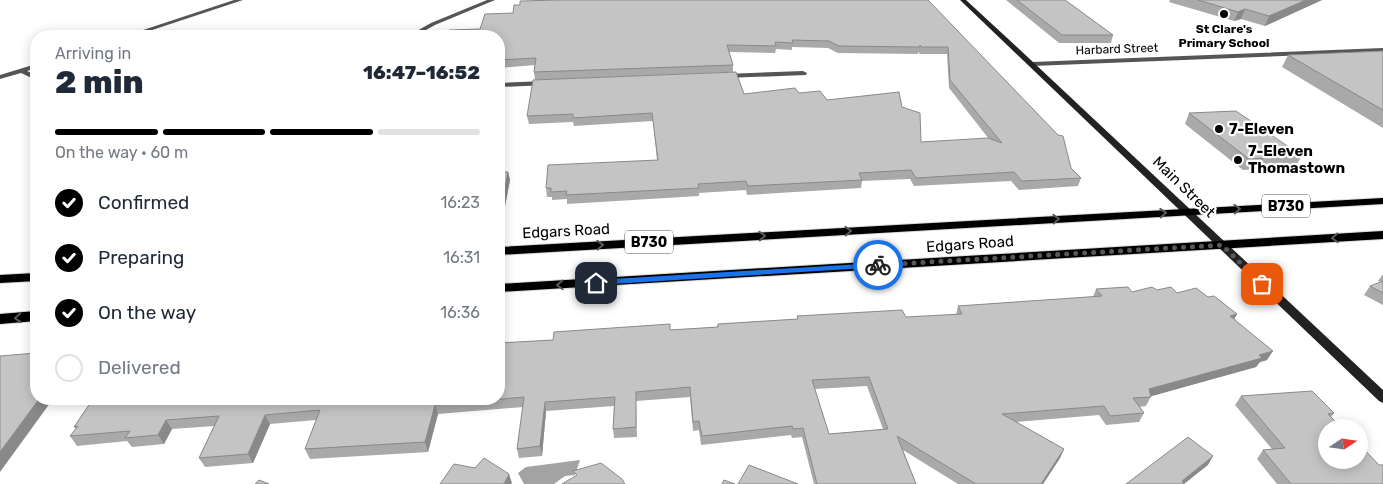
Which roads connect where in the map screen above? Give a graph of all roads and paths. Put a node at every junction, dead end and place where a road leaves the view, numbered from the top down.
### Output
1 (212, 0) edge
2 (240, 0) edge
3 (492, 0) edge
4 (963, 0) edge
5 (227, 4) junction
6 (147, 30) edge
7 (422, 30) edge
8 (1383, 50) edge
9 (1032, 64) junction
10 (30, 68) edge
11 (22, 71) junction
12 (803, 73) dead end
13 (30, 75) edge
14 (0, 77) edge
15 (714, 77) edge
16 (558, 83) edge
17 (505, 85) edge
18 (1383, 201) edge
19 (1189, 211) junction
20 (1383, 235) edge
21 (1222, 245) junction
22 (505, 251) edge
23 (30, 277) edge
24 (0, 279) edge
25 (505, 288) edge
26 (30, 316) edge
27 (0, 319) edge
28 (1383, 398) edge

1 - 5 street
2 - 5 street
3 - 7 street
4 - 9 street, Main Street
5 - 6 street
8 - 9 street, Harbard Street
9 - 19 street, Main Street
10 - 11 street
11 - 13 street
11 - 14 street
12 - 15 street
16 - 17 street
19 -> 18 main road, Edgars Road / B730
19 - 21 street, Main Street
22 -> 19 main road, Edgars Road / B730
20 -> 21 main road, Edgars Road / B730
21 -> 25 main road, Edgars Road / B730
21 - 28 street, Main Street
23 - 24 main road
26 -> 27 main road

